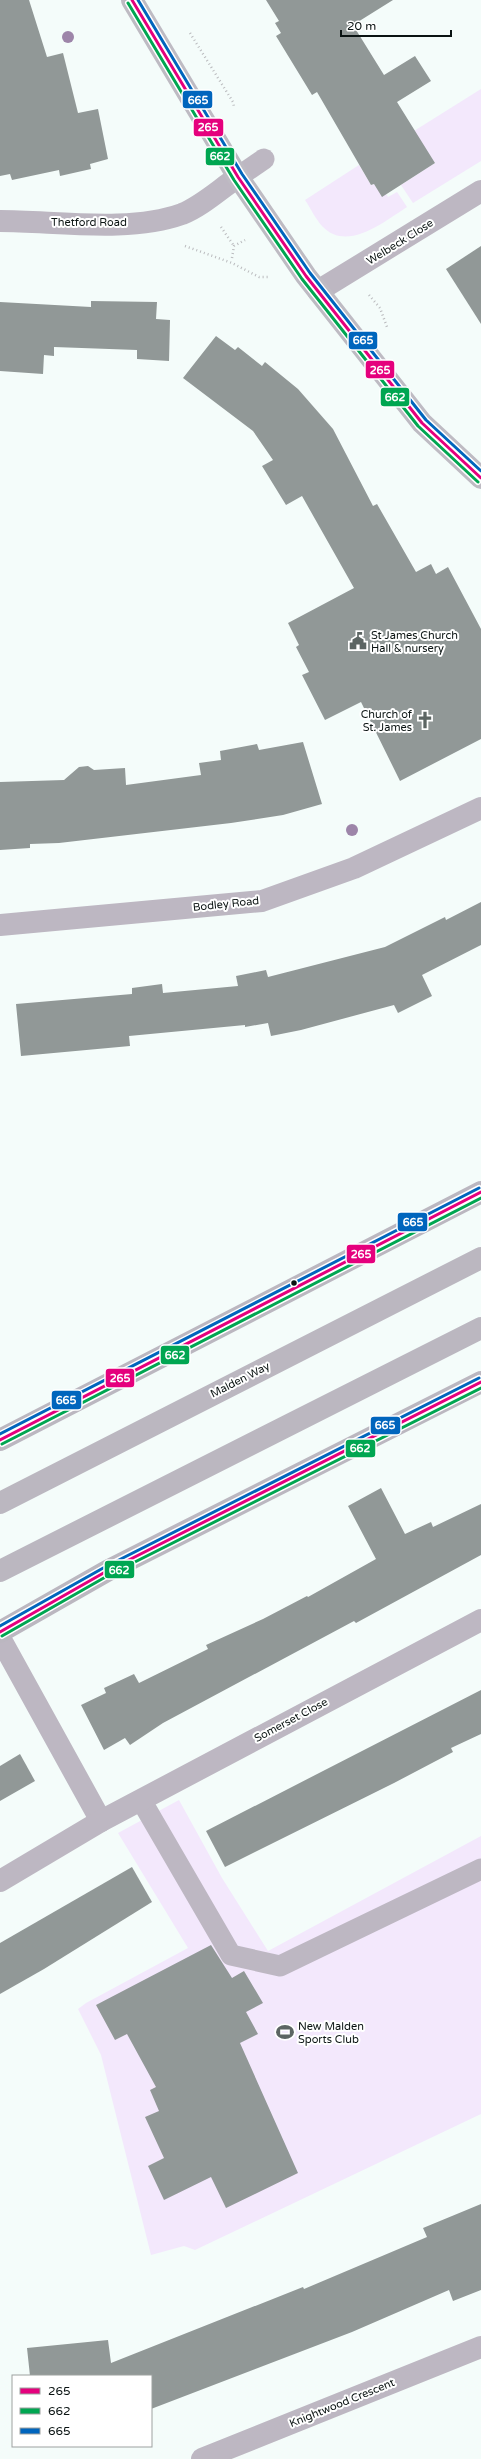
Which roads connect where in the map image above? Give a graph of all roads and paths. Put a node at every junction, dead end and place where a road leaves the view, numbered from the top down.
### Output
1 (132, 0) edge
2 (264, 159) dead end
3 (238, 177) junction
4 (481, 191) edge
5 (157, 220) junction
6 (0, 221) edge
7 (216, 221) dead end
8 (246, 240) dead end
9 (234, 246) junction
10 (232, 258) dead end
11 (312, 283) junction
12 (481, 478) edge
13 (481, 808) edge
14 (0, 925) edge
15 (481, 1192) edge
16 (481, 1258) edge
17 (481, 1328) edge
18 (481, 1382) edge
19 (0, 1440) edge
20 (0, 1503) edge
21 (0, 1571) edge
22 (481, 1620) edge
23 (0, 1632) edge
24 (0, 1638) edge
25 (141, 1800) junction
26 (101, 1821) junction
27 (481, 1869) edge
28 (0, 1881) edge
29 (481, 2347) edge
30 (202, 2459) edge

1 - 3 main road
2 - 3 lane
3 - 5 street, Thetford Road
3 - 11 main road
4 - 11 street, Welbeck Close
5 - 6 street, Thetford Road
5 - 11 path
7 - 9 path
8 - 9 path
9 - 10 path
11 - 12 main road
13 - 14 street, Bodley Road
15 - 19 highway
16 - 20 highway, Malden Way
17 - 21 highway
18 - 23 highway
22 - 25 street, Somerset Close
24 - 26 street
25 - 26 street, Somerset Close
25 - 27 lane
26 - 28 street, Somerset Close
29 - 30 street, Knightwood Crescent

